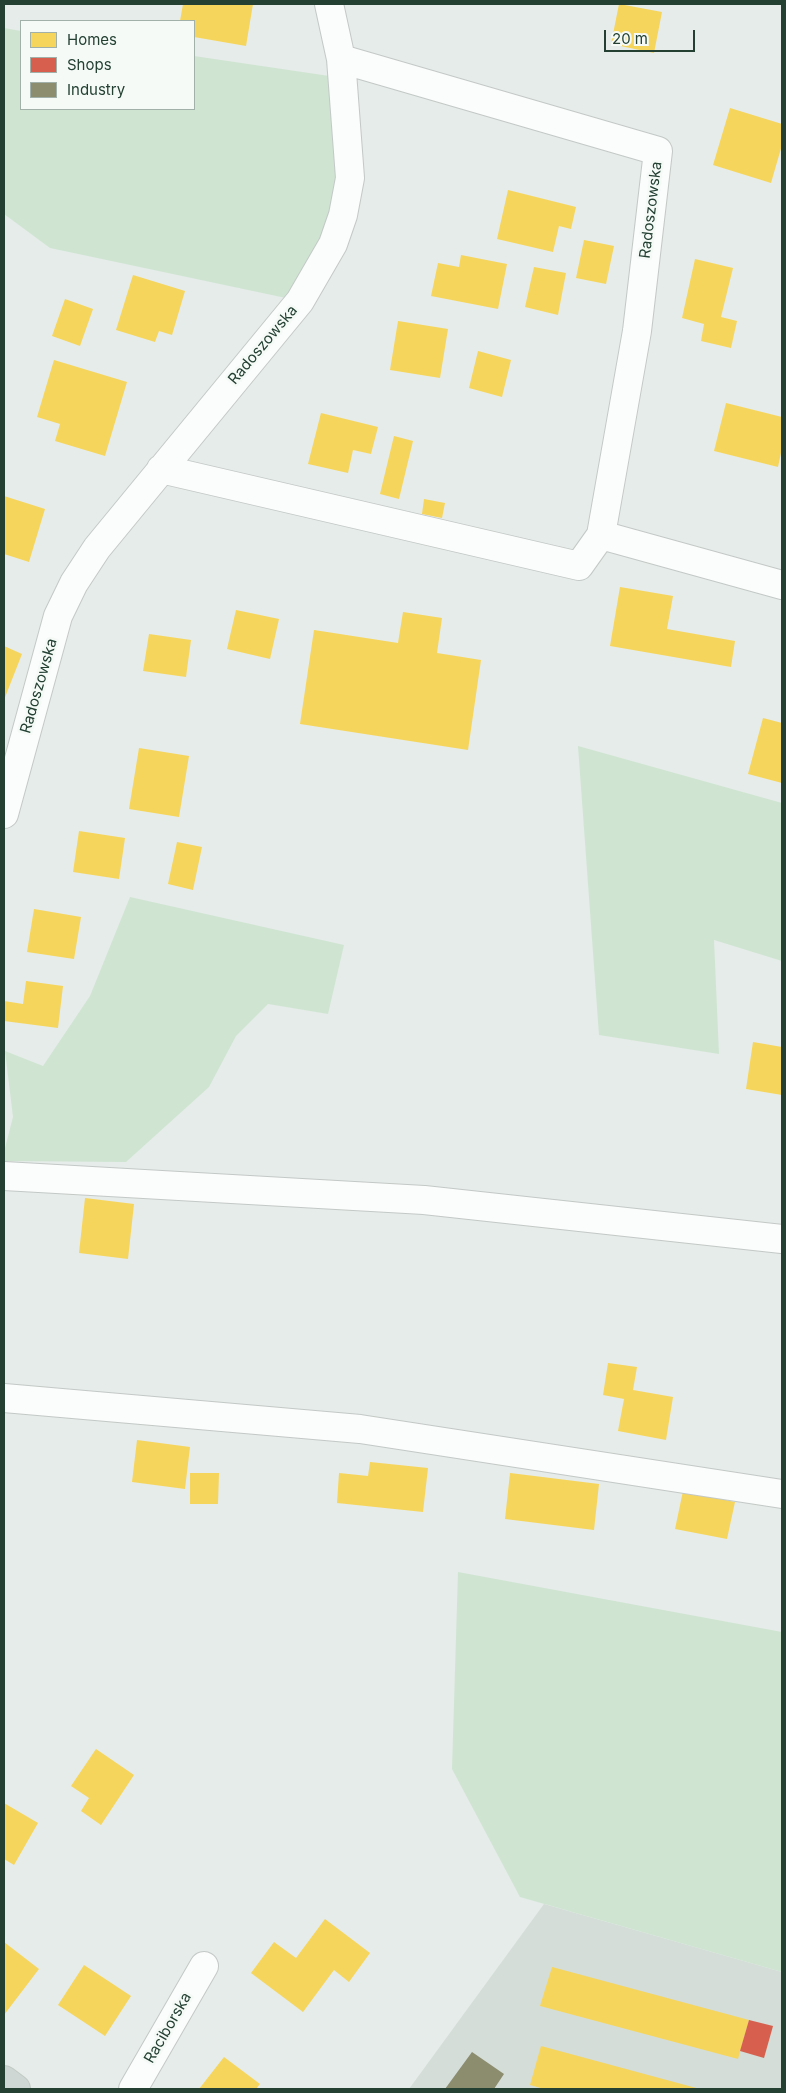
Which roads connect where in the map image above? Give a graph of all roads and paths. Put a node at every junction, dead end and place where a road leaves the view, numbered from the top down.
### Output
1 (329, 4) edge
2 (341, 59) junction
3 (161, 469) junction
4 (601, 535) junction
5 (782, 585) edge
6 (4, 814) edge
7 (4, 1176) edge
8 (782, 1239) edge
9 (4, 1398) edge
10 (782, 1494) edge
11 (204, 1966) dead end
12 (4, 2080) edge
13 (16, 2089) edge
14 (133, 2089) edge

1 - 2 street, Radoszowska
2 - 3 street, Radoszowska
2 - 4 street, Radoszowska
3 - 4 street, Radoszowska
3 - 6 street, Radoszowska
4 - 5 street
7 - 8 street
9 - 10 street
11 - 14 street, Raciborska
12 - 13 main road

